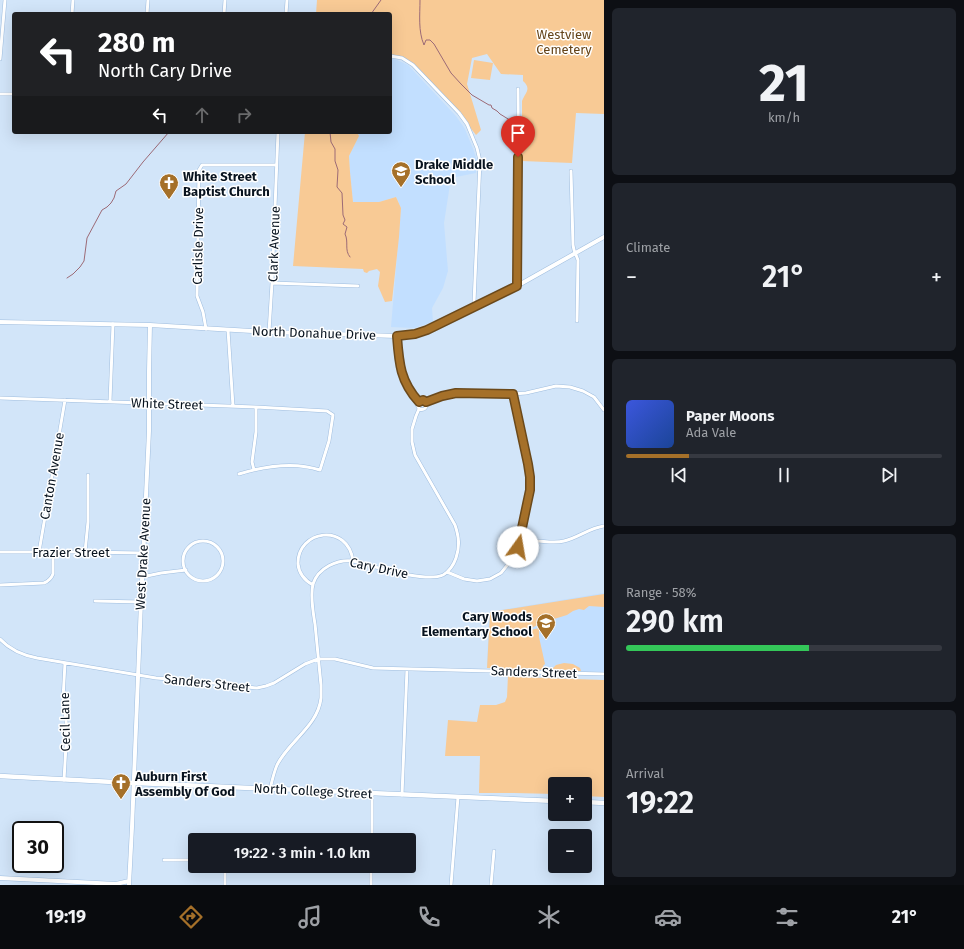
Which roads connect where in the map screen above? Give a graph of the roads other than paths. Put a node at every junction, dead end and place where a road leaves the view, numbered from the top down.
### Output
1 (5, 0) edge
2 (73, 0) edge
3 (148, 0) edge
4 (225, 0) edge
5 (287, 0) edge
6 (72, 12) edge
7 (147, 12) edge
8 (224, 12) edge
9 (286, 12) edge
10 (392, 56) edge
11 (0, 59) edge
12 (518, 89) dead end
13 (0, 94) edge
14 (12, 94) edge
15 (278, 134) edge
16 (276, 165) junction
17 (571, 171) dead end
18 (604, 237) edge
19 (575, 253) junction
20 (272, 283) junction
21 (358, 286) dead end
22 (517, 286) junction
23 (476, 306) junction
24 (577, 321) dead end
25 (0, 322) edge
26 (113, 324) junction
27 (150, 325) junction
28 (206, 329) junction
29 (228, 330) junction
30 (269, 332) junction
31 (397, 336) junction
32 (513, 394) junction
33 (0, 398) edge
34 (65, 400) junction
35 (110, 401) junction
36 (419, 402) junction
37 (426, 402) junction
38 (149, 403) junction
39 (233, 406) junction
40 (256, 407) junction
41 (419, 409) junction
42 (604, 410) edge
43 (254, 470) junction
44 (88, 474) dead end
45 (239, 474) dead end
46 (604, 526) edge
47 (520, 539) junction
48 (0, 552) edge
49 (39, 552) junction
50 (53, 552) junction
51 (85, 552) junction
52 (143, 553) junction
53 (353, 561) junction
54 (186, 570) junction
55 (447, 572) junction
56 (142, 577) junction
57 (0, 585) edge
58 (313, 585) junction
59 (95, 601) dead end
60 (141, 602) junction
61 (0, 639) edge
62 (318, 659) junction
63 (65, 663) junction
64 (407, 669) junction
65 (604, 674) edge
66 (138, 675) junction
67 (0, 776) edge
68 (64, 780) junction
69 (134, 783) junction
70 (270, 789) junction
71 (372, 794) junction
72 (402, 795) junction
73 (458, 797) junction
74 (548, 801) edge
75 (592, 802) edge
76 (604, 803) edge
77 (372, 833) edge
78 (494, 851) dead end
79 (164, 860) dead end
80 (188, 860) edge
81 (225, 873) edge
82 (371, 873) edge
83 (0, 878) edge
84 (129, 883) edge
85 (116, 885) edge
86 (225, 885) edge
87 (371, 885) edge
88 (451, 885) edge
89 (491, 885) edge

1 - 11 street
2 - 6 street
3 - 7 street
4 - 8 street
5 - 9 street
10 - 23 street
12 - 22 street
13 - 14 street
15 - 16 street, Clark Avenue
16 - 20 street, Clark Avenue
16 - 28 street, Carlisle Drive
17 - 19 street
18 - 19 street, North Donahue Drive
19 - 22 street, North Donahue Drive
19 - 24 street
20 - 21 street
20 - 30 street, Clark Avenue
22 - 23 street, North Donahue Drive
23 - 31 street, North Donahue Drive
25 - 26 street, North Donahue Drive
26 - 27 street, North Donahue Drive
26 - 35 street
27 - 28 street, North Donahue Drive
27 - 38 street, West Drake Avenue
28 - 29 street, North Donahue Drive
29 - 30 street, North Donahue Drive
29 - 39 street
30 - 31 street, North Donahue Drive
31 - 36 street
32 - 37 street
32 - 42 street
32 - 47 street
33 - 34 street, White Street
34 - 35 street, White Street
34 - 49 street, Canton Avenue
35 - 38 street, White Street
36 - 37 street
36 - 41 street
37 - 41 street
38 - 39 street, White Street
38 - 52 street, West Drake Avenue
39 - 40 street, White Street
40 - 43 street
40 - 43 street, White Street
41 - 55 street
43 - 45 street
44 - 51 street
46 - 47 street
47 - 55 street
48 - 49 street, Frazier Street
49 - 50 street, Frazier Street
50 - 51 street, Frazier Street
50 - 57 street
51 - 52 street, Frazier Street
52 - 56 street, West Drake Avenue
53 - 55 street, Cary Drive
53 - 58 street, Cary Drive
53 - 58 street
54 - 54 street
54 - 56 street
56 - 60 street, West Drake Avenue
58 - 62 street
59 - 60 street
60 - 66 street, West Drake Avenue
61 - 63 street, Sanders Street
62 - 64 street, Sanders Street
62 - 66 street, Sanders Street
62 - 70 street
63 - 66 street, Sanders Street
63 - 68 street, Cecil Lane
64 - 65 street, Sanders Street
64 - 72 street
66 - 69 street, West Drake Avenue
67 - 68 main road, North College Street
68 - 69 main road, North College Street
69 - 70 main road, North College Street
69 - 84 street, West Drake Avenue
70 - 71 main road, North College Street
71 - 72 main road, North College Street
71 - 77 street
72 - 73 main road, North College Street
73 - 74 main road, North College Street
73 - 88 street
75 - 76 main road
78 - 89 street
79 - 80 street
81 - 86 street
82 - 87 street
83 - 85 street
84 - 85 street

